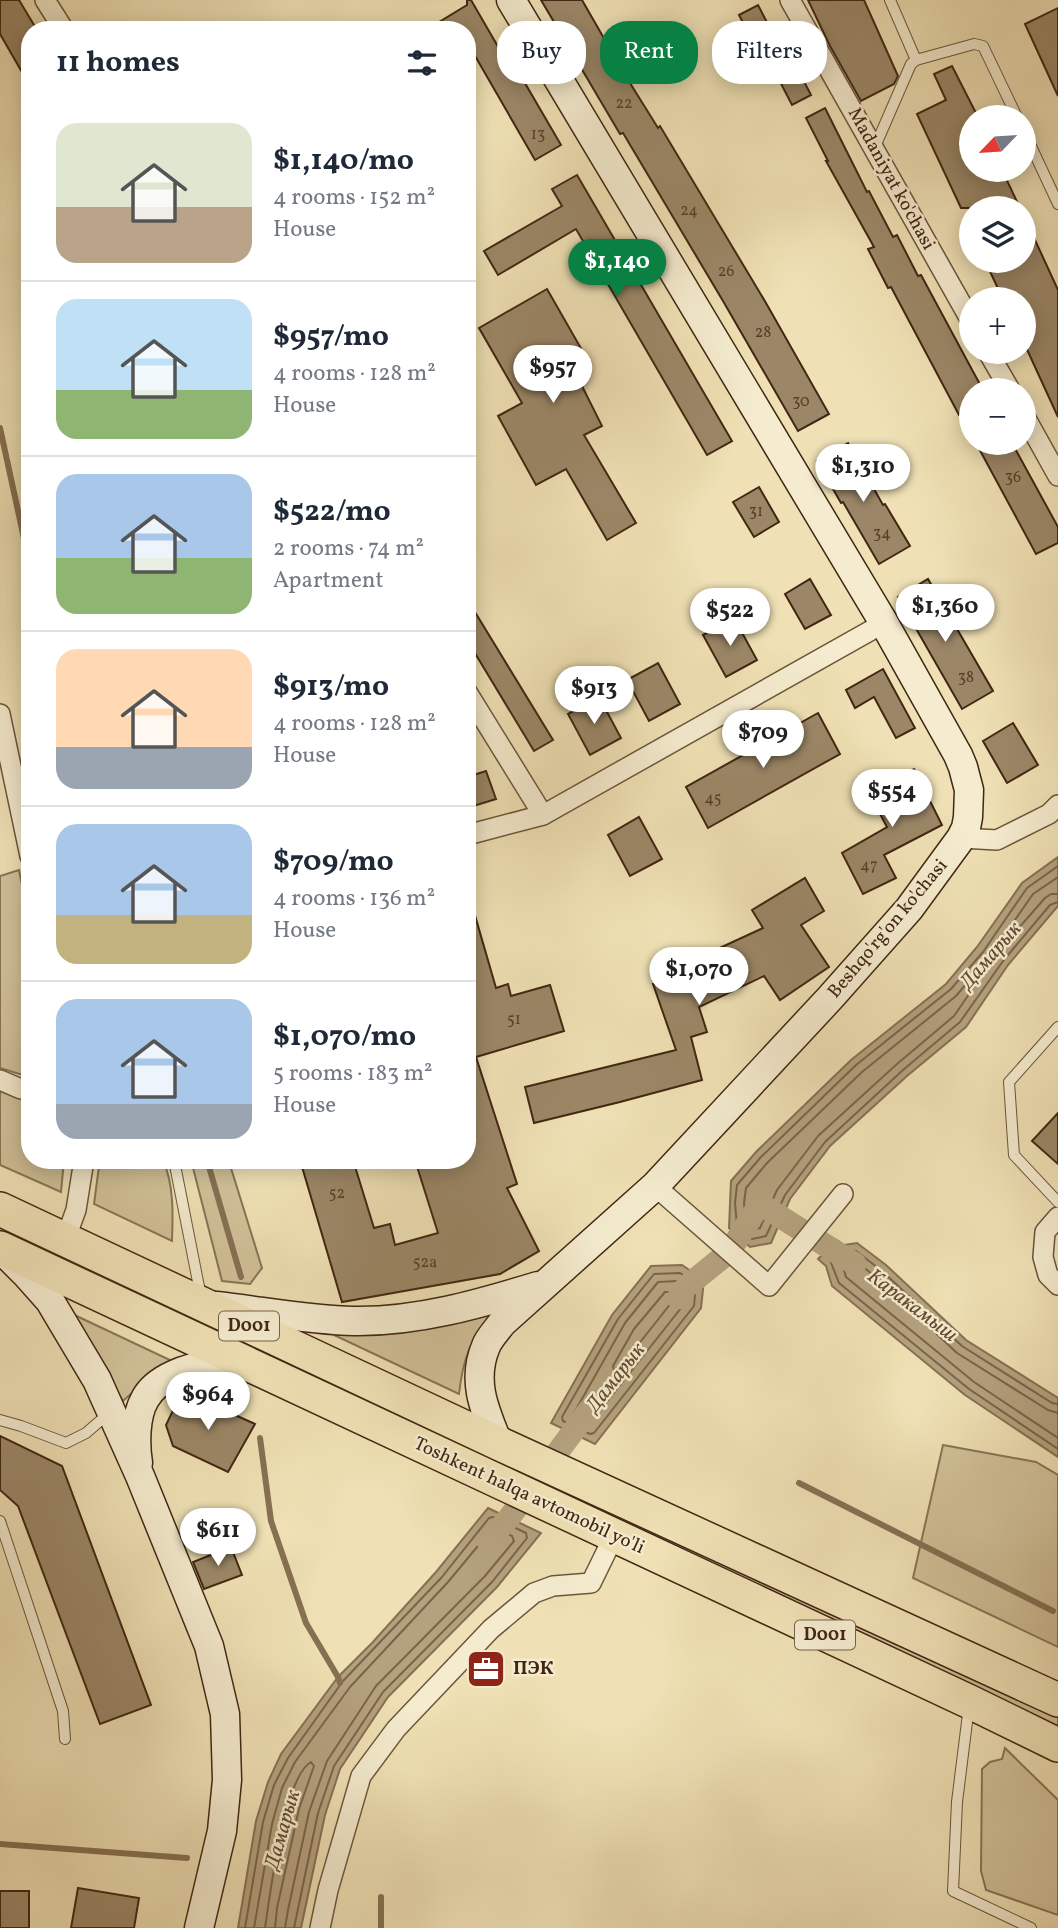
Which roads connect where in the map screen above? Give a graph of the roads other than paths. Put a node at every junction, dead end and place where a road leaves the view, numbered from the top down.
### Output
1 (45, 0) edge
2 (511, 0) edge
3 (790, 0) edge
4 (890, 0) edge
5 (58, 21) edge
6 (916, 60) junction
7 (1011, 105) edge
8 (874, 149) junction
9 (1036, 157) edge
10 (1058, 204) edge
11 (959, 300) edge
12 (1036, 435) edge
13 (1056, 468) edge
14 (884, 623) junction
15 (476, 707) edge
16 (0, 715) edge
17 (1058, 805) edge
18 (21, 814) edge
19 (543, 815) junction
20 (476, 833) edge
21 (961, 838) junction
22 (1058, 1027) edge
23 (0, 1080) edge
24 (21, 1089) edge
25 (83, 1169) edge
26 (176, 1169) edge
27 (655, 1186) junction
28 (844, 1194) dead end
29 (1058, 1202) edge
30 (0, 1209) edge
31 (1058, 1217) edge
32 (65, 1240) junction
33 (0, 1248) edge
34 (547, 1283) junction
35 (1058, 1285) edge
36 (203, 1304) junction
37 (251, 1366) junction
38 (111, 1412) junction
39 (0, 1420) edge
40 (498, 1443) junction
41 (139, 1476) junction
42 (0, 1521) edge
43 (602, 1531) junction
44 (1058, 1700) edge
45 (970, 1702) junction
46 (65, 1739) dead end
47 (1058, 1745) edge
48 (199, 1928) edge
49 (320, 1928) edge
50 (1031, 1928) edge

1 - 5 street
2 - 14 main road, Beshqo'rg'on ko'chasi
3 - 8 street, Madaniyat ko'chasi
4 - 6 lane
6 - 7 lane
6 - 8 lane
8 - 11 street, Madaniyat ko'chasi
9 - 10 lane
12 - 13 street
14 - 19 street
14 - 21 main road, Beshqo'rg'on ko'chasi
15 - 19 street
16 - 18 street
17 - 21 street
19 - 20 street
21 - 27 main road, Beshqo'rg'on ko'chasi
22 - 29 lane
23 - 24 street
25 - 32 street
26 - 36 lane
27 - 28 street
27 - 34 main road, Beshqo'rg'on ko'chasi
30 - 32 highway, Toshkent halqa avtomobil yo'li / D001
31 - 35 street
32 - 36 highway, Toshkent halqa avtomobil yo'li / D001
33 - 37 highway, Toshkent halqa avtomobil yo'li / D001
33 - 38 main road
34 - 36 main road, Beshqo'rg'on ko'chasi
34 - 40 main road, Beshqo'rg'on ko'chasi
36 - 40 highway, Toshkent halqa avtomobil yo'li / D001
37 - 41 main road
37 - 43 highway, Toshkent halqa avtomobil yo'li / D001
38 - 39 lane
38 - 41 main road
40 - 44 highway, Toshkent halqa avtomobil yo'li / D001
41 - 48 main road
42 - 46 lane
43 - 45 highway, Toshkent halqa avtomobil yo'li / D001
43 - 49 street
45 - 47 highway, Toshkent halqa avtomobil yo'li / D001
45 - 50 lane

